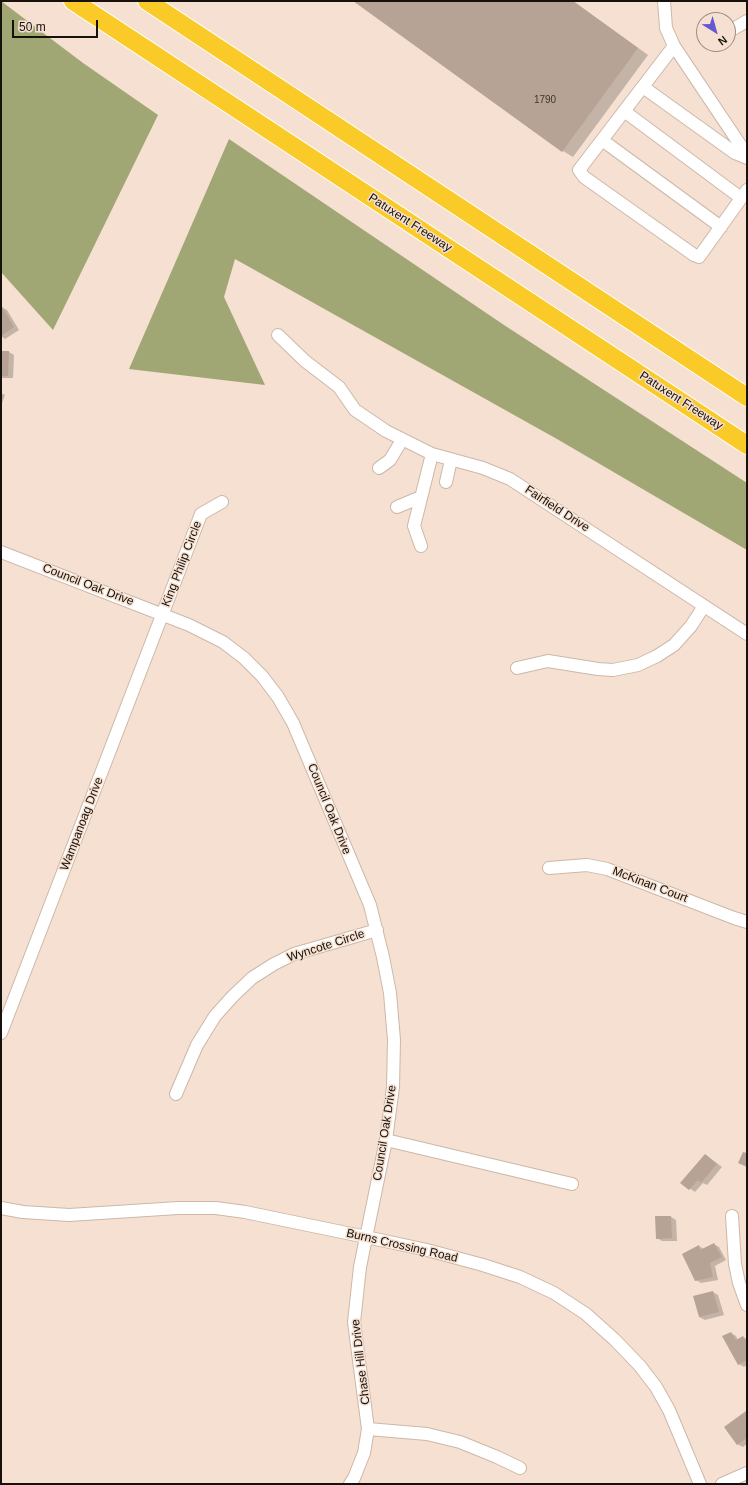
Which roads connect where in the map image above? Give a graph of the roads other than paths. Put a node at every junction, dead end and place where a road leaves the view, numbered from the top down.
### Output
1 (73, 1) edge
2 (147, 1) edge
3 (664, 1) edge
4 (747, 21) edge
5 (736, 27) edge
6 (674, 46) junction
7 (643, 87) junction
8 (624, 112) junction
9 (602, 140) junction
10 (747, 155) edge
11 (747, 158) edge
12 (744, 194) edge
13 (721, 227) junction
14 (278, 335) dead end
15 (747, 397) edge
16 (402, 440) junction
17 (747, 445) edge
18 (432, 454) junction
19 (451, 460) junction
20 (378, 468) dead end
21 (446, 482) dead end
22 (421, 497) junction
23 (222, 502) dead end
24 (397, 507) dead end
25 (420, 546) dead end
26 (1, 552) edge
27 (704, 606) junction
28 (162, 614) junction
29 (747, 634) edge
30 (517, 668) dead end
31 (549, 868) dead end
32 (747, 922) edge
33 (377, 930) junction
34 (1, 1033) edge
35 (176, 1094) dead end
36 (386, 1140) junction
37 (572, 1184) dead end
38 (1, 1208) edge
39 (732, 1216) dead end
40 (366, 1236) junction
41 (747, 1305) edge
42 (368, 1429) junction
43 (520, 1468) dead end
44 (747, 1473) edge
45 (350, 1484) edge
46 (700, 1484) edge
47 (722, 1484) edge

1 - 17 highway, Patuxent Freeway
2 - 15 highway
3 - 6 street
4 - 5 street
6 - 7 street
6 - 10 street
7 - 8 street
7 - 11 street
8 - 9 street
8 - 12 street
9 - 13 street
9 - 13 street
12 - 13 street
14 - 16 street, Fairfield Drive
16 - 18 street, Fairfield Drive
16 - 20 street
18 - 19 street, Fairfield Drive
18 - 22 street
19 - 21 street
19 - 27 street, Fairfield Drive
22 - 24 street
22 - 25 street
23 - 28 street, King Philip Circle
26 - 28 street, Council Oak Drive
27 - 29 street, Fairfield Drive
27 - 30 street
28 - 33 street, Council Oak Drive
28 - 34 street, Wampanoag Drive
31 - 32 street, McKinan Court
33 - 35 street, Wyncote Circle
33 - 36 street, Council Oak Drive
36 - 37 street
36 - 40 street, Council Oak Drive
38 - 40 street, Burns Crossing Road
39 - 41 street
40 - 42 street, Chase Hill Drive
40 - 46 street, Burns Crossing Road
42 - 43 street
42 - 45 street, Chase Hill Drive
44 - 47 street

